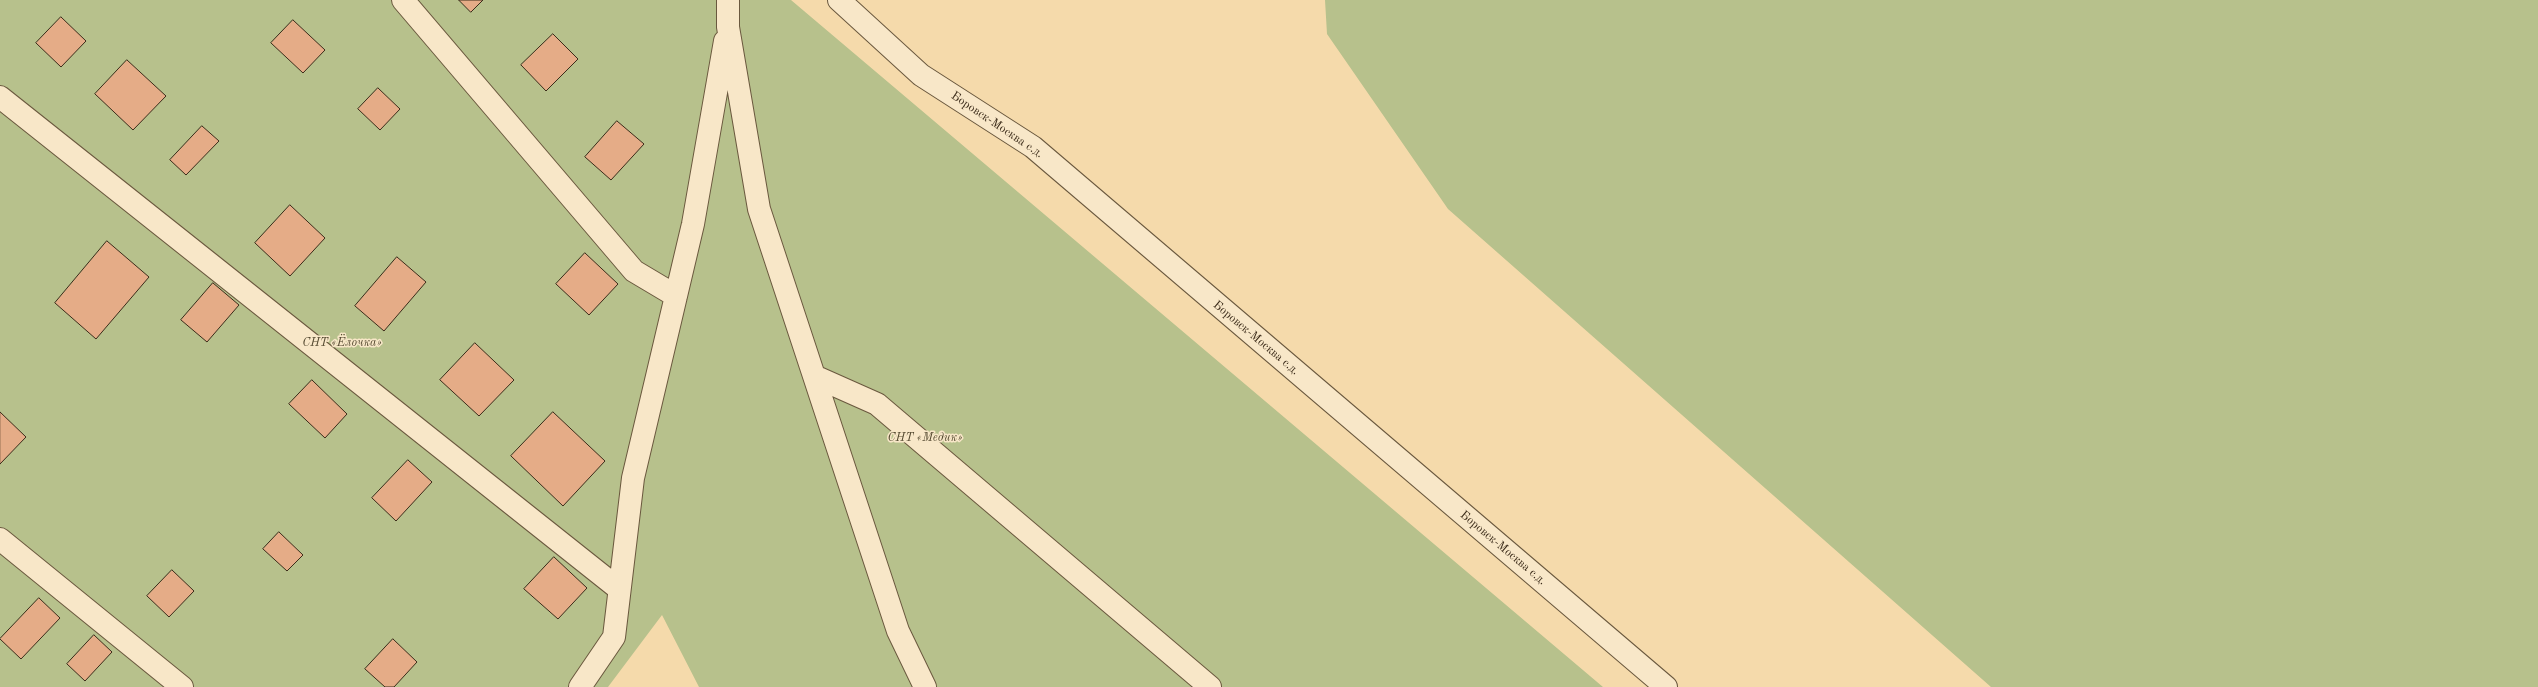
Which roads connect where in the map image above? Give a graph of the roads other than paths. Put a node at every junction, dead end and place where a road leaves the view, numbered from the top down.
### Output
1 (403, 0) edge
2 (728, 0) edge
3 (838, 0) edge
4 (728, 26) junction
5 (0, 97) edge
6 (676, 296) junction
7 (814, 376) junction
8 (0, 539) edge
9 (619, 588) junction
10 (182, 687) edge
11 (580, 687) edge
12 (925, 687) edge
13 (1210, 687) edge
14 (1666, 687) edge

1 - 6 street
2 - 4 street
3 - 14 street, Боровск-Москва с.д.
4 - 6 street
4 - 7 street
5 - 9 street
6 - 9 street
7 - 12 street
7 - 13 street
8 - 10 street
9 - 11 street

